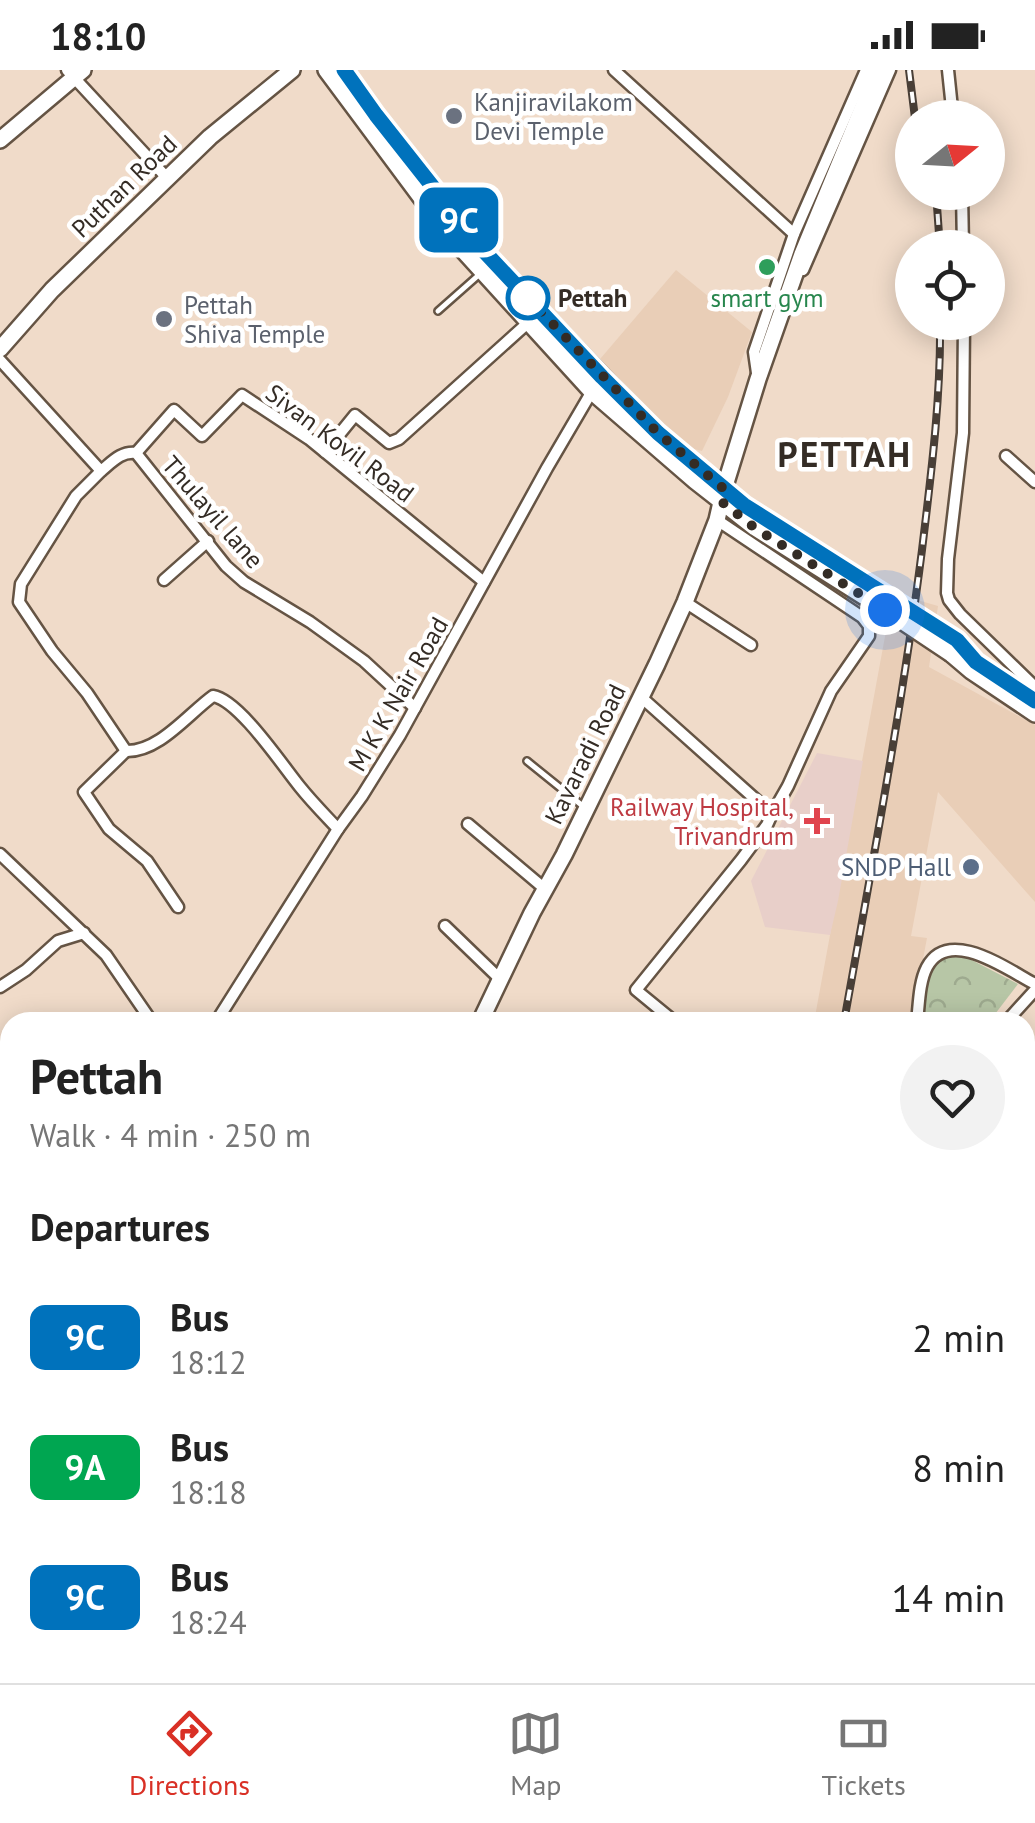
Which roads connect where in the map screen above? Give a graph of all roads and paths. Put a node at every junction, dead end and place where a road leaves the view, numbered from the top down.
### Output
1 (292, 70) edge
2 (326, 70) edge
3 (344, 70) edge
4 (614, 70) edge
5 (866, 70) edge
6 (878, 70) edge
7 (890, 70) edge
8 (948, 70) edge
9 (74, 72) edge
10 (951, 100) edge
11 (0, 140) edge
12 (168, 179) junction
13 (794, 234) junction
14 (484, 272) junction
15 (438, 311) dead end
16 (530, 322) junction
17 (964, 340) edge
18 (0, 349) edge
19 (0, 360) edge
20 (760, 372) junction
21 (602, 377) junction
22 (591, 391) junction
23 (738, 446) junction
24 (325, 452) junction
25 (136, 453) junction
26 (1006, 456) dead end
27 (100, 471) junction
28 (1035, 482) edge
29 (723, 492) junction
30 (717, 520) junction
31 (208, 541) junction
32 (164, 580) dead end
33 (484, 582) junction
34 (685, 602) junction
35 (889, 605) junction
36 (752, 645) dead end
37 (954, 647) junction
38 (1035, 687) edge
39 (642, 696) junction
40 (1035, 701) edge
41 (415, 708) junction
42 (1035, 714) edge
43 (126, 751) junction
44 (527, 761) dead end
45 (586, 808) junction
46 (772, 814) junction
47 (468, 824) dead end
48 (338, 829) junction
49 (0, 854) edge
50 (5, 866) edge
51 (545, 889) junction
52 (178, 907) dead end
53 (445, 926) dead end
54 (84, 933) junction
55 (501, 980) junction
56 (0, 987) edge
57 (1035, 987) edge
58 (145, 1012) edge
59 (222, 1012) edge
60 (485, 1012) edge
61 (663, 1012) edge
62 (919, 1012) edge
63 (1014, 1012) edge

1 - 12 main road, Puthan Road
2 - 14 main road
3 - 21 main road
4 - 13 street
5 - 13 street
6 - 20 main road
7 - 20 street
8 - 10 street
9 - 11 main road
9 - 12 street
12 - 18 main road, Puthan Road
13 - 20 street
14 - 15 lane
14 - 16 main road
16 - 22 main road
16 - 24 street
17 - 38 street
19 - 27 street
20 - 23 main road
21 - 22 street, M K K Nair Road
21 - 29 main road
22 - 29 main road
22 - 33 street, M K K Nair Road
23 - 29 main road
23 - 29 main road
24 - 25 street, Sivan Kovil Road
24 - 33 street, Sivan Kovil Road
25 - 27 street, Thulayil lane
25 - 31 street, Thulayil lane
26 - 28 street
27 - 43 street
29 - 30 main road, Kavaradi Road
29 - 35 main road
29 - 35 main road
30 - 34 main road, Kavaradi Road
30 - 46 street
31 - 32 street
31 - 41 street, Thulayil lane
33 - 41 street, M K K Nair Road
34 - 36 street
34 - 39 main road, Kavaradi Road
35 - 37 main road, bridge
37 - 40 main road
37 - 42 main road
39 - 45 main road, Kavaradi Road
39 - 46 street
41 - 48 street, M K K Nair Road
43 - 48 street
43 - 52 street
44 - 45 lane
45 - 51 main road, Kavaradi Road
46 - 61 street
47 - 51 street
48 - 59 street, M K K Nair Road
49 - 50 street
50 - 54 street
51 - 55 main road, Kavaradi Road
53 - 55 street
54 - 56 street
54 - 58 street
55 - 60 main road, Kavaradi Road
57 - 62 street
57 - 63 street

